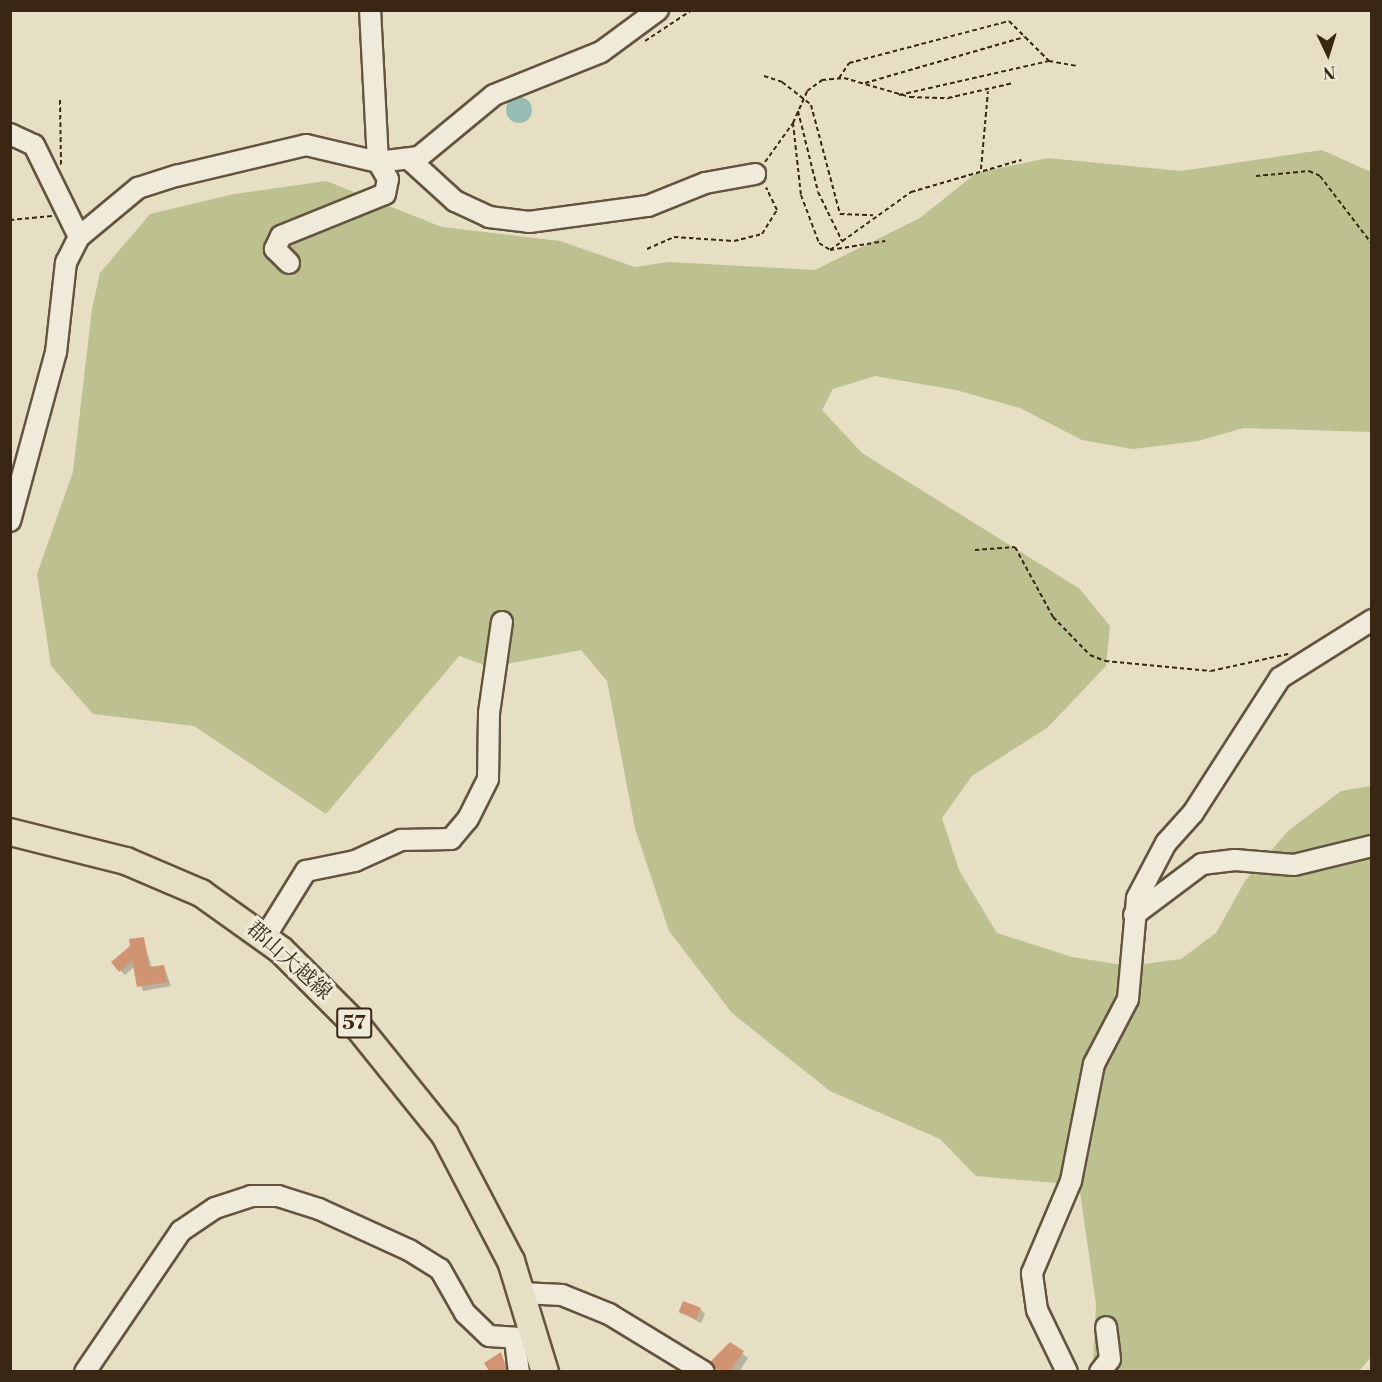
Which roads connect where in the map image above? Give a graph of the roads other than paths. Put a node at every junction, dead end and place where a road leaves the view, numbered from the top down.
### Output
1 (370, 10) edge
2 (658, 10) edge
3 (10, 134) edge
4 (410, 160) junction
5 (378, 162) junction
6 (755, 174) road end
7 (79, 237) junction
8 (289, 262) dead end
9 (10, 521) edge
10 (1371, 620) edge
11 (502, 622) dead end
12 (10, 832) edge
13 (1371, 846) edge
14 (1134, 915) junction
15 (266, 937) junction
16 (522, 1293) junction
17 (1106, 1327) dead end
18 (525, 1339) junction
19 (85, 1371) edge
20 (519, 1371) edge
21 (545, 1371) edge
22 (704, 1371) edge
23 (1067, 1371) edge
24 (1100, 1371) edge

1 - 5 street
2 - 4 street
3 - 7 street
4 - 5 street
4 - 6 street
5 - 7 street
5 - 8 street
7 - 9 street
10 - 14 street
11 - 15 street
12 - 15 main road, 郡山大越線 / 57
13 - 14 street
14 - 23 street
15 - 16 main road, 郡山大越線 / 57
16 - 18 main road, 郡山大越線 / 57
16 - 22 street
17 - 24 street
18 - 19 street
18 - 20 street
18 - 21 main road, 郡山大越線 / 57

